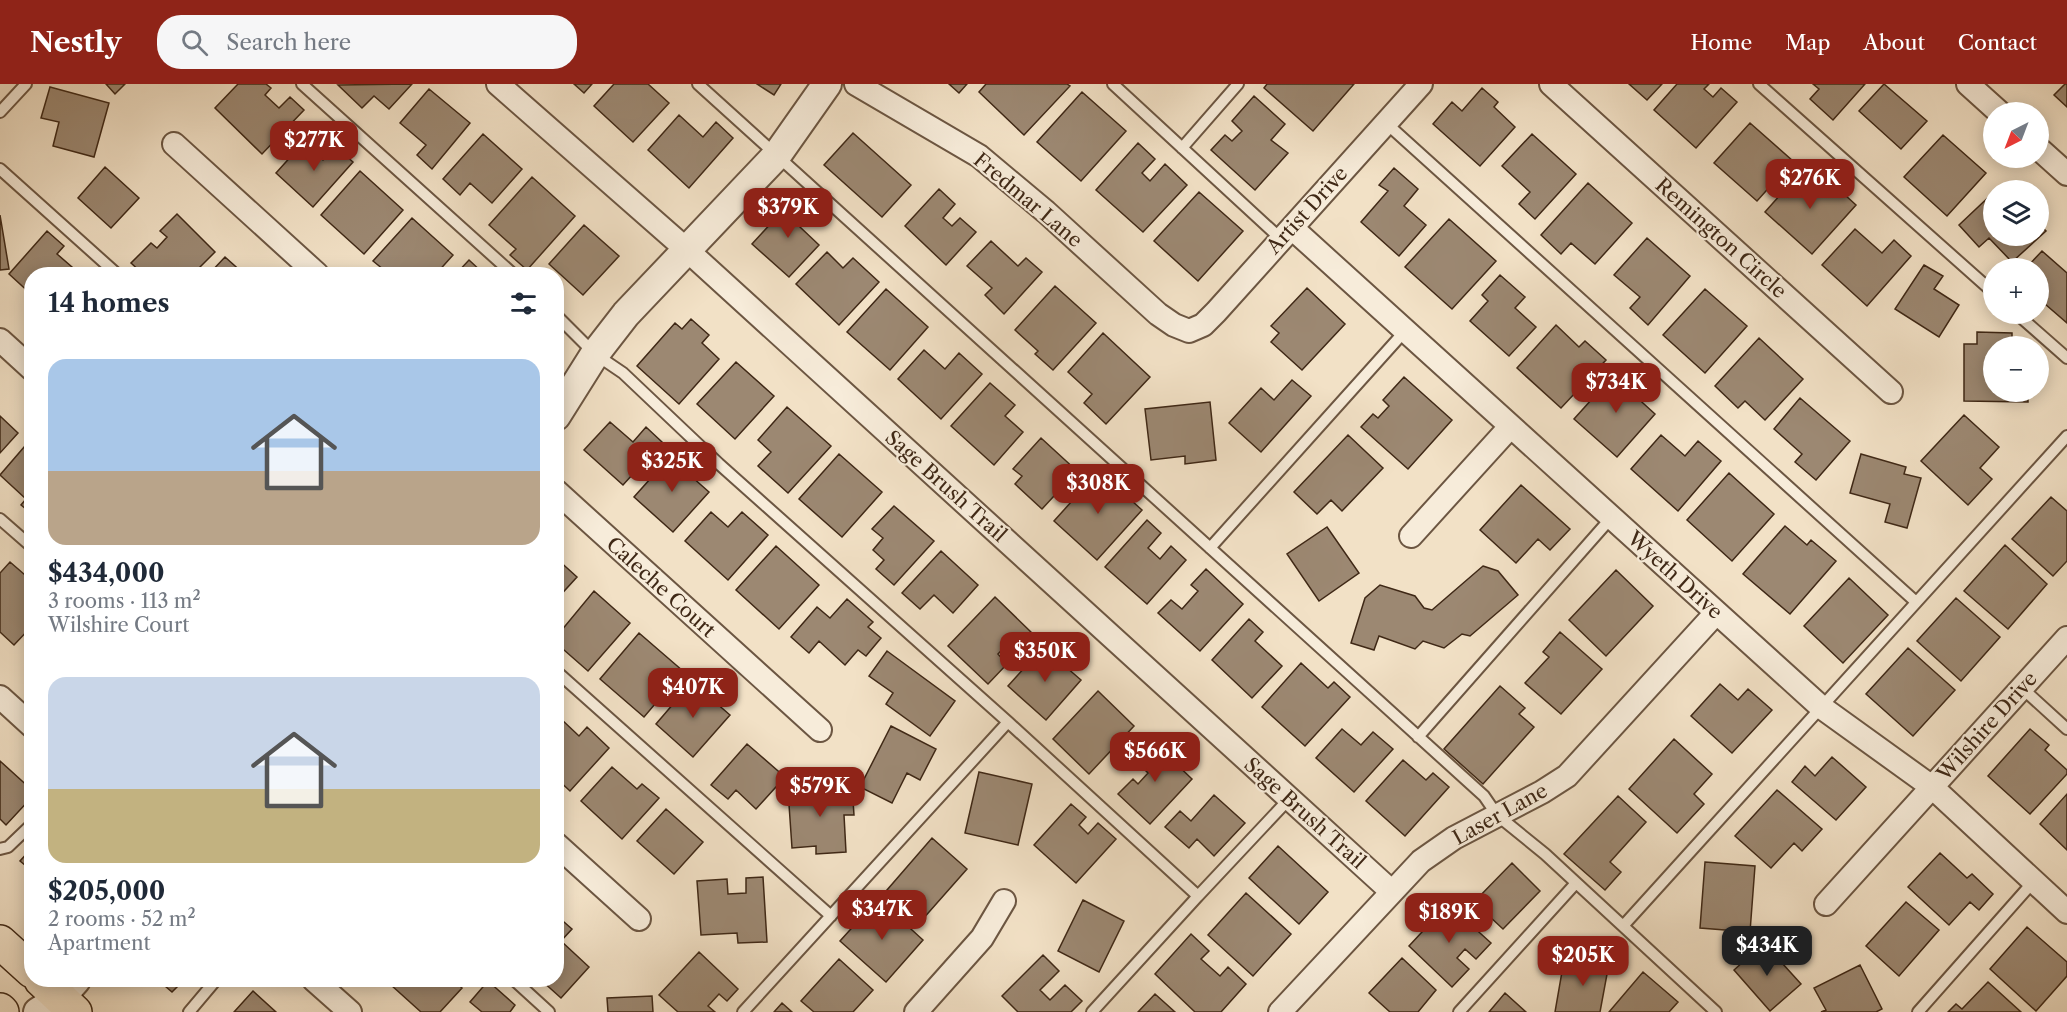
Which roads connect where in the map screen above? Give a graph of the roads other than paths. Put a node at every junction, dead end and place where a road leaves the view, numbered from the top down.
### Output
1 (26, 84) edge
2 (302, 84) edge
3 (498, 84) edge
4 (698, 84) edge
5 (827, 84) edge
6 (856, 84) edge
7 (1113, 84) edge
8 (1238, 84) edge
9 (1421, 84) edge
10 (1551, 84) edge
11 (1759, 84) edge
12 (1968, 84) edge
13 (1988, 102) edge
14 (0, 112) edge
15 (1386, 123) junction
16 (174, 144) dead end
17 (1182, 148) junction
18 (777, 155) junction
19 (2049, 158) edge
20 (0, 169) edge
21 (2067, 174) edge
22 (1286, 234) junction
23 (687, 250) junction
24 (109, 267) edge
25 (309, 267) edge
26 (505, 267) edge
27 (1983, 283) edge
28 (564, 323) edge
29 (2028, 324) edge
30 (1189, 331) joint
31 (1405, 331) junction
32 (0, 340) edge
33 (595, 354) junction
34 (2067, 358) edge
35 (24, 362) edge
36 (1891, 392) dead end
37 (564, 404) edge
38 (1510, 427) junction
39 (2067, 436) edge
40 (564, 498) edge
41 (1611, 518) junction
42 (0, 519) edge
43 (1411, 536) dead end
44 (24, 541) edge
45 (1210, 548) junction
46 (1916, 602) junction
47 (1716, 613) junction
48 (2067, 638) edge
49 (564, 678) edge
50 (2022, 688) junction
51 (0, 697) edge
52 (1821, 707) junction
53 (24, 719) edge
54 (1008, 722) junction
55 (2067, 729) edge
56 (820, 730) dead end
57 (1418, 737) junction
58 (1932, 787) junction
59 (1289, 799) junction
60 (1497, 815) junction
61 (24, 832) edge
62 (0, 849) edge
63 (564, 851) edge
64 (2033, 882) junction
65 (1576, 883) junction
66 (1391, 891) junction
67 (1198, 896) junction
68 (1005, 902) dead end
69 (1826, 904) dead end
70 (2067, 912) edge
71 (831, 916) junction
72 (639, 919) dead end
73 (1623, 926) junction
74 (0, 942) edge
75 (24, 964) edge
76 (210, 987) edge
77 (322, 987) edge
78 (522, 987) edge
79 (55, 994) edge
80 (23, 1012) edge
81 (189, 1012) edge
82 (350, 1012) edge
83 (549, 1012) edge
84 (743, 1012) edge
85 (916, 1012) edge
86 (1092, 1012) edge
87 (1280, 1012) edge
88 (1459, 1012) edge
89 (1716, 1012) edge
90 (1918, 1012) edge

1 - 14 lane
2 - 26 lane
3 - 23 street, Sage Brush Trail
4 - 18 lane
5 - 18 street
6 - 30 street, Fredmar Lane
7 - 17 lane
8 - 17 lane
9 - 15 street, Artist Drive
10 - 36 street, Remington Circle
11 - 27 lane
12 - 13 street
15 - 22 street, Artist Drive
15 - 46 lane
16 - 25 street
17 - 22 lane
18 - 23 street
18 - 45 lane
19 - 21 street
20 - 24 lane
22 - 30 street, Artist Drive
22 - 31 street, Wyeth Drive
23 - 33 street
23 - 59 street, Sage Brush Trail
28 - 33 lane
29 - 34 lane
31 - 38 street, Wyeth Drive
31 - 45 lane
32 - 35 street
33 - 37 street
33 - 54 lane
38 - 41 street, Wyeth Drive
38 - 43 street
39 - 46 lane
40 - 56 street, Caleche Court
41 - 47 street, Wyeth Drive
41 - 57 lane
42 - 44 lane
45 - 57 lane
46 - 52 lane
47 - 52 street, Wyeth Drive
47 - 60 street, Laser Lane
48 - 50 street, Wilshire Drive
49 - 71 lane
50 - 55 lane
50 - 58 street, Wilshire Drive
51 - 53 street
52 - 58 street, Wyeth Drive
52 - 73 lane
54 - 67 lane
54 - 71 lane
57 - 60 lane
58 - 64 street, Wyeth Drive
58 - 69 street, Wilshire Drive
59 - 66 street, Sage Brush Trail
59 - 67 lane
60 - 65 lane
60 - 66 street, Laser Lane
61 - 62 lane
63 - 72 street
64 - 70 street, Wyeth Drive
64 - 90 lane
65 - 73 lane
65 - 88 lane
66 - 87 street, Laser Lane
67 - 86 lane
68 - 85 street
71 - 84 lane
73 - 89 lane
74 - 75 main road
76 - 81 lane
77 - 82 street
78 - 83 lane
79 - 80 street

